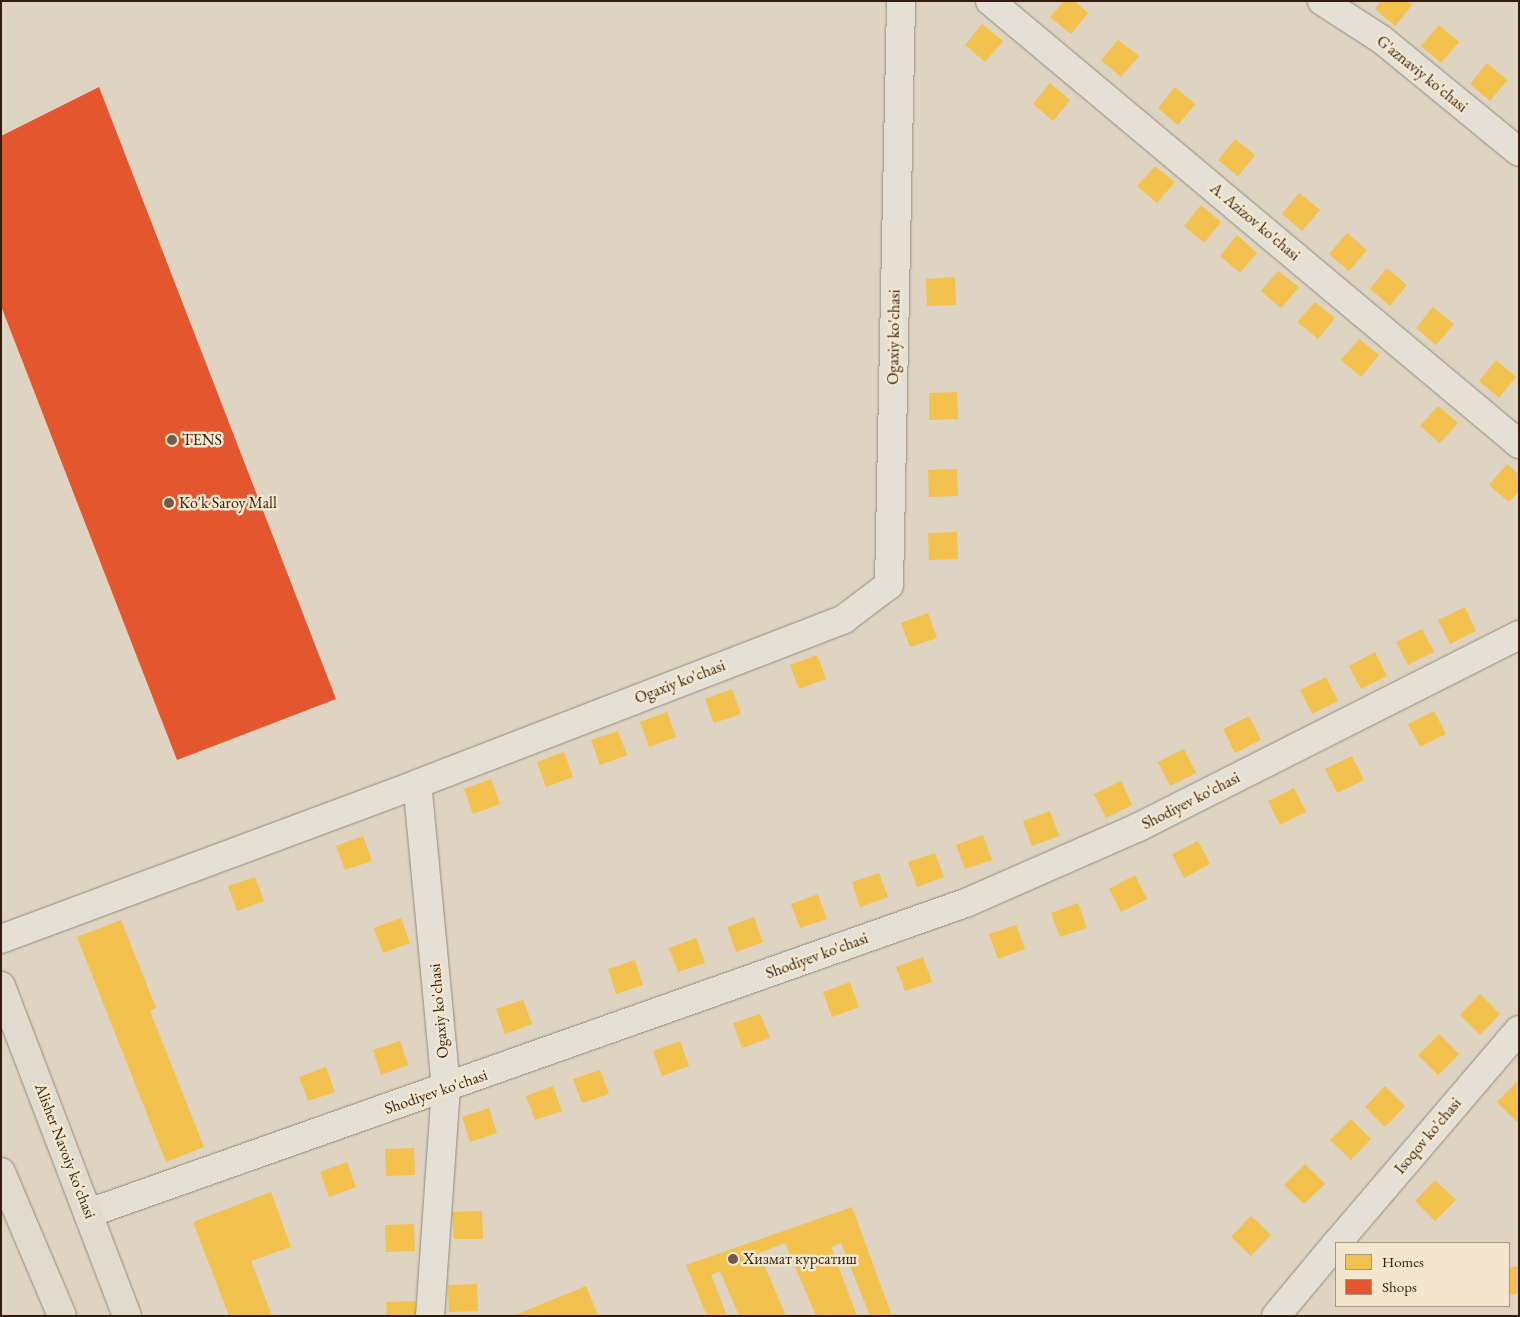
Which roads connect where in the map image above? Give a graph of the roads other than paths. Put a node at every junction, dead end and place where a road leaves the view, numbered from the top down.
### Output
1 (901, 1) edge
2 (990, 1) edge
3 (1322, 1) edge
4 (1519, 152) edge
5 (1519, 444) edge
6 (1519, 636) edge
7 (417, 784) junction
8 (1, 939) edge
9 (1, 986) edge
10 (1519, 1030) edge
11 (446, 1088) junction
12 (1, 1172) edge
13 (89, 1212) junction
14 (1339, 1242) edge
15 (1335, 1246) edge
16 (62, 1316) edge
17 (127, 1316) edge
18 (430, 1316) edge
19 (1276, 1316) edge

1 - 7 street, Ogaxiy ko'chasi
2 - 5 street, A. Azizov ko'chasi
3 - 4 street, G'aznaviy ko'chasi
6 - 11 street, Shodiyev ko'chasi
7 - 8 street
7 - 11 street, Ogaxiy ko'chasi
9 - 13 main road, Alisher Navoiy ko'chasi
10 - 14 street, Isoqov ko'chasi
11 - 13 street, Shodiyev ko'chasi
11 - 18 street, Ogaxiy ko'chasi
12 - 16 main road
13 - 17 main road, Alisher Navoiy ko'chasi
15 - 19 street, Isoqov ko'chasi

